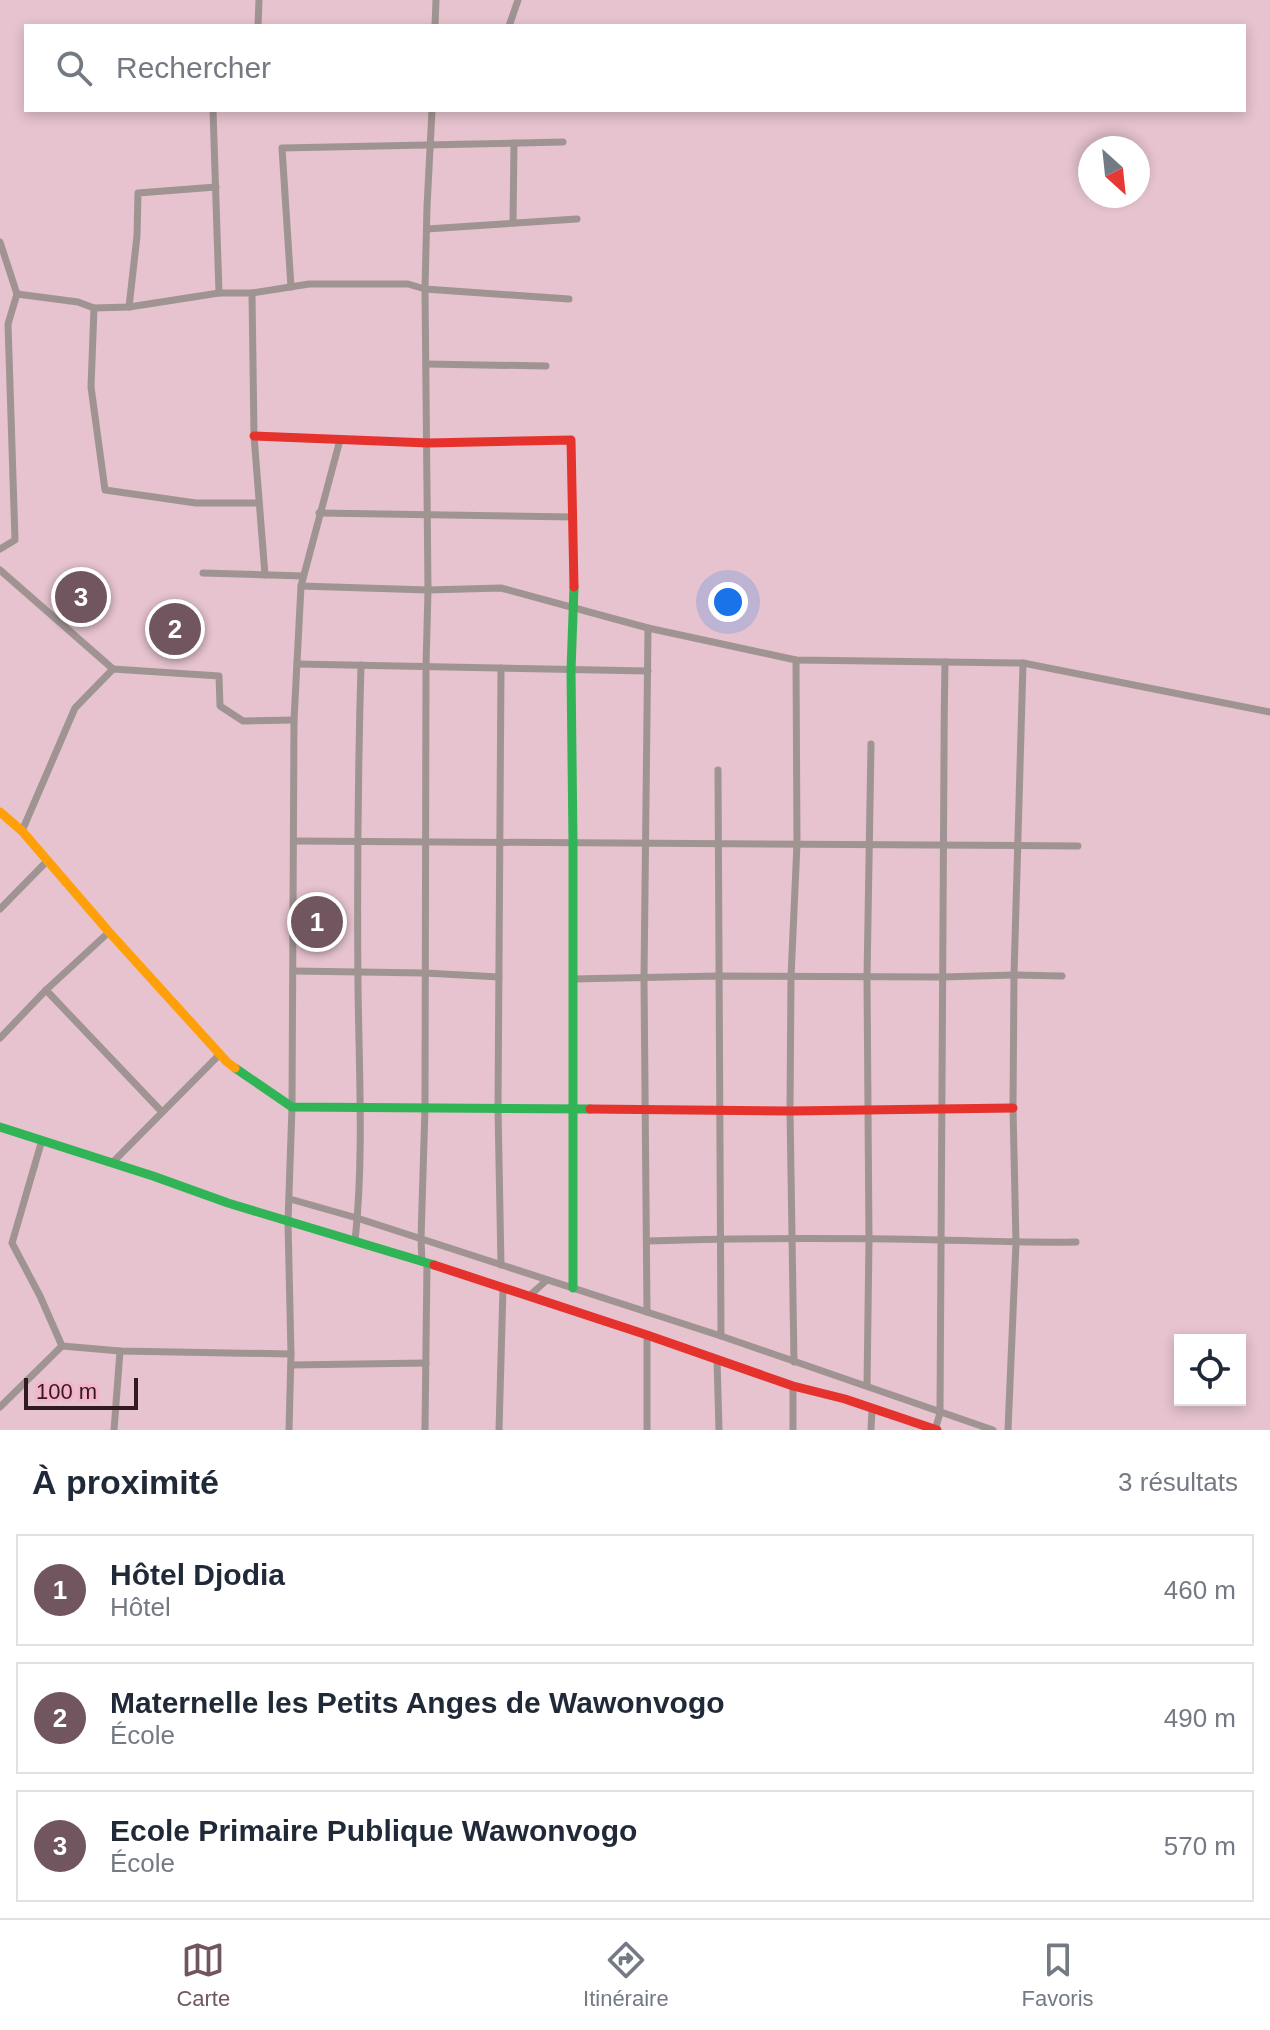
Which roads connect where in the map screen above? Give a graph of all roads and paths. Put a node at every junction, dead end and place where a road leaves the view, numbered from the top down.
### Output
1 (259, 0) edge
2 (436, 0) edge
3 (518, 0) edge
4 (258, 24) edge
5 (435, 24) edge
6 (510, 24) edge
7 (213, 112) edge
8 (432, 112) edge
9 (563, 142) dead end
10 (514, 143) junction
11 (430, 144) junction
12 (216, 187) junction
13 (577, 219) dead end
14 (513, 223) junction
15 (427, 229) junction
16 (0, 242) edge
17 (291, 287) junction
18 (425, 289) junction
19 (219, 293) junction
20 (252, 293) junction
21 (17, 294) junction
22 (569, 299) dead end
23 (129, 307) junction
24 (94, 308) junction
25 (426, 364) junction
26 (546, 366) dead end
27 (254, 436) junction
28 (340, 440) junction
29 (428, 443) junction
30 (258, 503) junction
31 (319, 513) junction
32 (428, 513) junction
33 (573, 517) junction
34 (0, 549) edge
35 (0, 570) edge
36 (203, 573) dead end
37 (265, 575) junction
38 (303, 576) junction
39 (301, 586) junction
40 (428, 590) junction
41 (575, 608) junction
42 (648, 628) junction
43 (796, 660) junction
44 (945, 662) junction
45 (1023, 663) junction
46 (297, 664) junction
47 (361, 665) junction
48 (426, 666) junction
49 (501, 668) junction
50 (113, 669) junction
51 (571, 670) junction
52 (648, 671) junction
53 (1270, 712) edge
54 (294, 720) junction
55 (871, 744) dead end
56 (718, 770) dead end
57 (0, 812) edge
58 (22, 831) junction
59 (294, 841) junction
60 (357, 841) junction
61 (426, 842) junction
62 (500, 842) junction
63 (573, 843) junction
64 (646, 844) junction
65 (718, 844) junction
66 (797, 844) junction
67 (869, 845) junction
68 (942, 845) junction
69 (1018, 845) junction
70 (1078, 846) dead end
71 (47, 861) junction
72 (0, 909) edge
73 (109, 932) junction
74 (293, 971) junction
75 (358, 971) junction
76 (425, 973) junction
77 (1014, 975) junction
78 (718, 976) junction
79 (1062, 976) dead end
80 (499, 977) junction
81 (791, 977) junction
82 (942, 977) junction
83 (644, 978) junction
84 (867, 978) junction
85 (573, 979) junction
86 (46, 990) junction
87 (0, 1038) edge
88 (220, 1054) junction
89 (292, 1107) junction
90 (359, 1108) junction
91 (425, 1108) junction
92 (1013, 1108) junction
93 (498, 1109) junction
94 (573, 1109) junction
95 (645, 1109) junction
96 (942, 1109) junction
97 (719, 1110) junction
98 (868, 1110) junction
99 (790, 1111) junction
100 (162, 1112) junction
101 (0, 1127) edge
102 (42, 1140) junction
103 (112, 1163) junction
104 (290, 1199) junction
105 (357, 1218) junction
106 (288, 1222) junction
107 (421, 1239) junction
108 (720, 1239) junction
109 (792, 1239) junction
110 (869, 1240) junction
111 (942, 1240) junction
112 (355, 1241) junction
113 (647, 1241) junction
114 (1076, 1242) dead end
115 (1016, 1243) junction
116 (425, 1263) junction
117 (501, 1265) junction
118 (547, 1280) junction
119 (503, 1288) junction
120 (573, 1288) junction
121 (529, 1296) junction
122 (647, 1312) junction
123 (647, 1335) junction
124 (721, 1336) junction
125 (62, 1346) junction
126 (120, 1351) junction
127 (291, 1354) junction
128 (717, 1359) junction
129 (794, 1362) junction
130 (426, 1363) junction
131 (291, 1365) junction
132 (852, 1381) junction
133 (793, 1386) junction
134 (867, 1386) junction
135 (845, 1399) junction
136 (0, 1407) edge
137 (872, 1409) junction
138 (940, 1413) junction
139 (114, 1430) edge
140 (289, 1430) edge
141 (425, 1430) edge
142 (499, 1430) edge
143 (647, 1430) edge
144 (719, 1430) edge
145 (793, 1430) edge
146 (871, 1430) edge
147 (936, 1430) edge
148 (993, 1430) edge
149 (1008, 1430) edge

1 - 4 street
2 - 5 street
3 - 6 street
7 - 12 street
8 - 11 street
9 - 10 street
10 - 11 street
10 - 14 street
11 - 15 street
11 - 17 street
12 - 19 street
12 - 23 street
13 - 14 street
14 - 15 street
15 - 18 street
16 - 21 street
17 - 18 street
17 - 20 street
18 - 22 street
18 - 25 street
19 - 20 street
19 - 23 street
20 - 27 street
21 - 24 street
21 - 34 street
23 - 24 street
24 - 30 street
25 - 26 street
25 - 29 street
27 - 28 street
27 - 30 street
28 - 29 street
28 - 31 street
29 - 32 street
29 - 33 street
30 - 37 street
31 - 32 street
31 - 38 street
32 - 33 street
32 - 40 street
33 - 41 street
35 - 50 street
36 - 37 street
37 - 38 street
38 - 39 street
39 - 40 street
39 - 46 street
40 - 41 street
40 - 48 street
41 - 42 street
41 - 51 street
42 - 43 street
42 - 52 street
43 - 44 street
43 - 66 street
44 - 45 street
44 - 68 street
45 - 53 street
45 - 69 street
46 - 47 street
46 - 54 street
47 - 48 street
47 - 60 street
48 - 49 street
48 - 61 street
49 - 51 street
49 - 62 street
50 - 54 street
50 - 58 street
51 - 52 street
51 - 63 street
52 - 64 street
54 - 59 street
55 - 67 street
56 - 65 street
57 - 58 street
58 - 71 street
59 - 60 street
59 - 74 street
60 - 61 street
60 - 75 street
61 - 62 street
61 - 76 street
62 - 63 street
62 - 80 street
63 - 64 street
63 - 85 street
64 - 65 street
64 - 83 street
65 - 66 street
65 - 78 street
66 - 67 street
66 - 81 street
67 - 68 street
67 - 84 street
68 - 69 street
68 - 82 street
69 - 70 street
69 - 77 street
71 - 72 street
71 - 73 street
73 - 86 street
73 - 88 street
74 - 75 street
74 - 89 street
75 - 76 street
75 - 90 street
76 - 80 street
76 - 91 street
77 - 79 street
77 - 82 street
77 - 92 street
78 - 81 street
78 - 83 street
78 - 97 street
80 - 93 street
81 - 84 street
81 - 99 street
82 - 84 street
82 - 96 street
83 - 85 street
83 - 95 street
84 - 98 street
85 - 94 street
86 - 87 street
86 - 100 street
88 - 89 street
88 - 100 street
89 - 90 street
89 - 104 street
90 - 91 street
90 - 105 street
91 - 93 street
91 - 107 street
92 - 96 street
92 - 115 street
93 - 94 street
93 - 117 street
94 - 95 street
94 - 120 street
95 - 97 street
95 - 113 street
96 - 98 street
96 - 111 street
97 - 99 street
97 - 108 street
98 - 99 street
98 - 110 street
99 - 109 street
100 - 103 street
101 - 102 street
102 - 103 street
102 - 125 street
103 - 106 street
104 - 105 street
104 - 106 street
105 - 107 street
105 - 112 street
106 - 112 street
106 - 127 street
107 - 116 street
107 - 117 street
108 - 109 street
108 - 113 street
108 - 124 street
109 - 110 street
109 - 129 street
110 - 111 street
110 - 134 street
111 - 115 street
111 - 138 street
112 - 116 street
113 - 122 street
114 - 115 street
115 - 149 street
116 - 119 street
116 - 130 street
117 - 118 street
118 - 120 street
118 - 121 street
119 - 121 street
119 - 142 street
120 - 122 street
121 - 123 street
122 - 124 street
123 - 128 street
123 - 143 street
124 - 129 street
125 - 126 street
125 - 136 street
126 - 127 street
126 - 139 street
127 - 131 street
128 - 133 street
128 - 144 street
129 - 132 street
130 - 131 street
130 - 141 street
131 - 140 street
132 - 134 street
132 - 135 street
133 - 135 street
133 - 145 street
134 - 138 street
135 - 137 street
137 - 146 street
137 - 147 street
138 - 147 street
138 - 148 street

